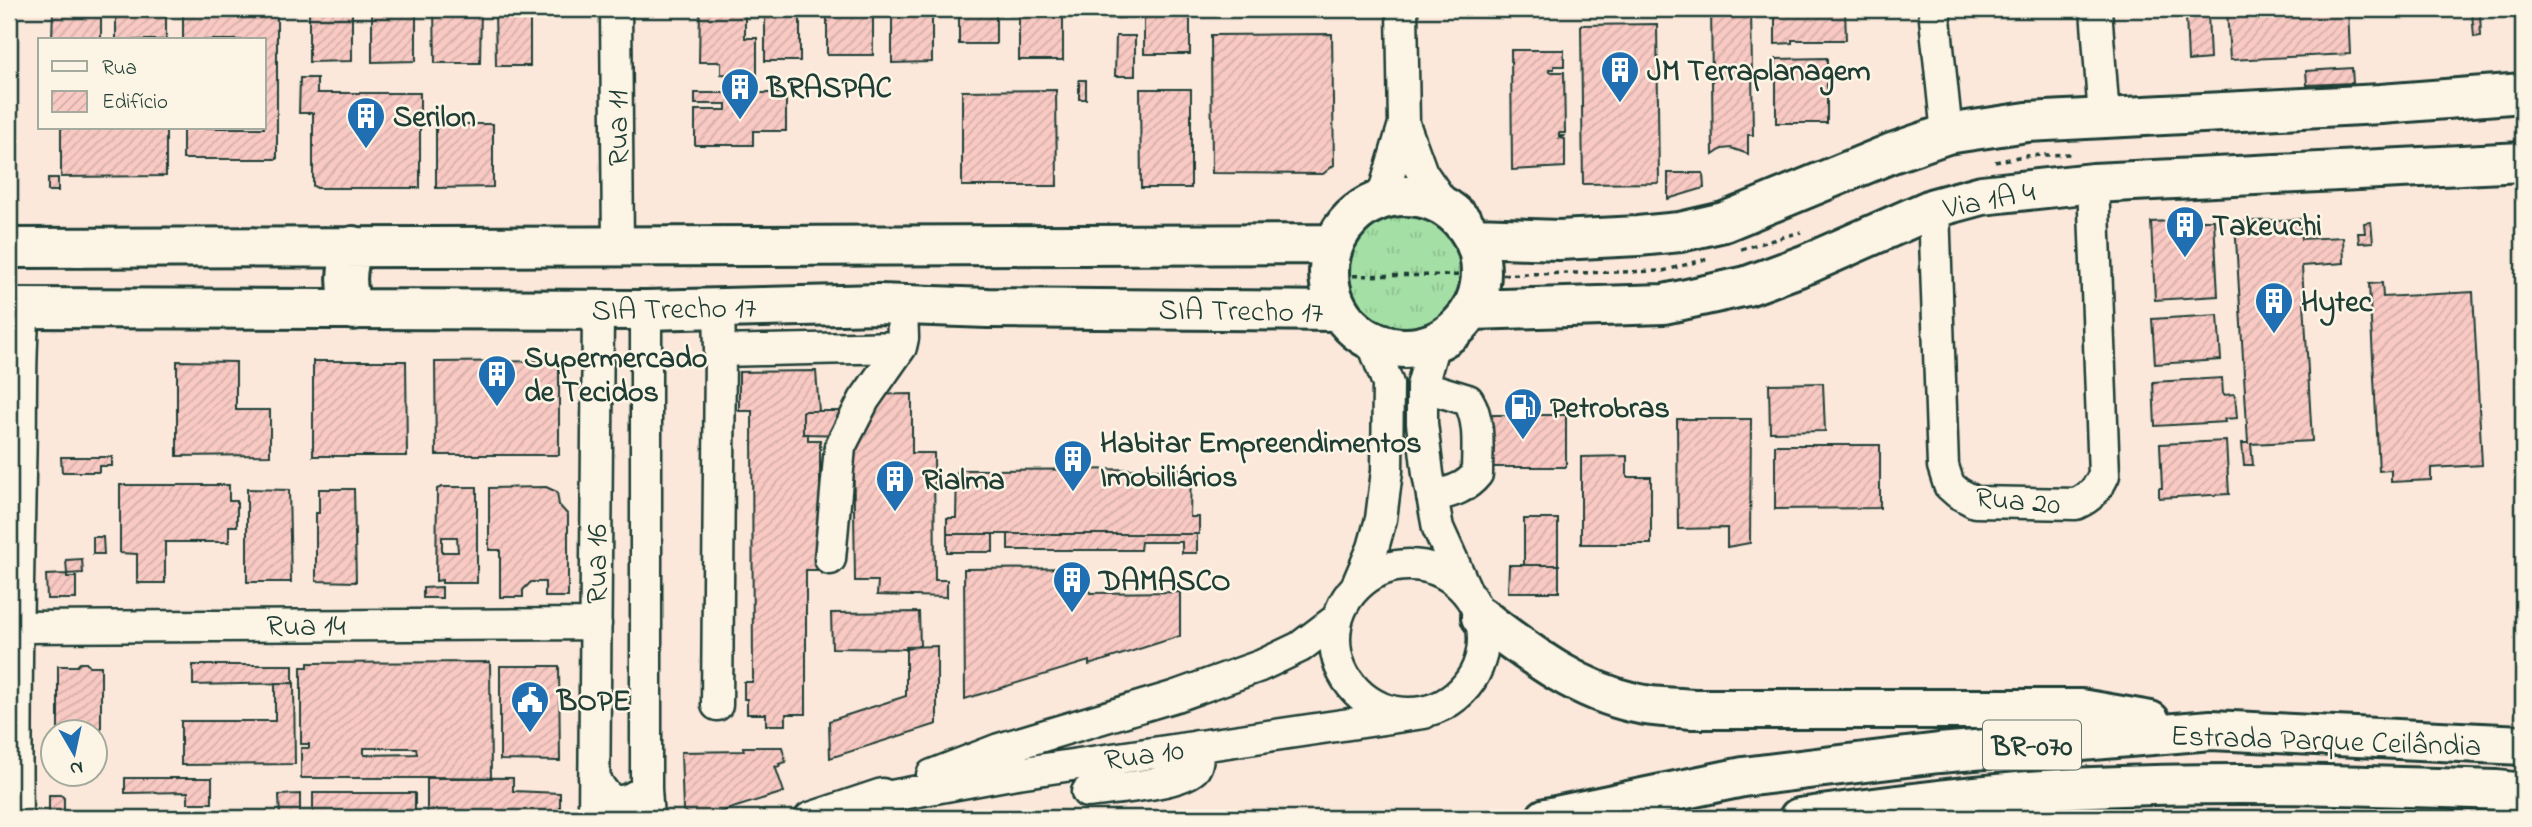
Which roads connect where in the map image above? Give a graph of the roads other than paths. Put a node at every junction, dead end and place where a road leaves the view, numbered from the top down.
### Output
1 (616, 9) edge
2 (1402, 9) edge
3 (1934, 9) edge
4 (2096, 9) edge
5 (2523, 93) edge
6 (2104, 118) junction
7 (1404, 124) junction
8 (1947, 134) junction
9 (2523, 162) edge
10 (2093, 183) junction
11 (1382, 198) junction
12 (1445, 206) junction
13 (1934, 208) junction
14 (1474, 237) junction
15 (1333, 244) junction
16 (353, 246) junction
17 (307, 247) junction
18 (618, 247) junction
19 (875, 247) junction
20 (9, 248) edge
21 (891, 304) junction
22 (16, 308) edge
23 (719, 308) junction
24 (298, 309) junction
25 (354, 310) junction
26 (598, 310) junction
27 (646, 310) junction
28 (1472, 310) junction
29 (1339, 311) junction
30 (1372, 341) junction
31 (1434, 343) junction
32 (901, 347) junction
33 (720, 351) junction
34 (598, 362) junction
35 (646, 372) junction
36 (1422, 386) junction
37 (15, 423) edge
38 (1432, 497) junction
39 (830, 559) dead end
40 (1357, 585) junction
41 (1474, 605) junction
42 (1337, 618) junction
43 (596, 624) junction
44 (17, 627) junction
45 (717, 705) dead end
46 (1424, 713) junction
47 (2211, 730) junction
48 (2523, 745) edge
49 (1198, 746) junction
50 (594, 777) junction
51 (646, 789) junction
52 (2510, 791) edge
53 (1087, 792) dead end
54 (864, 801) junction
55 (14, 809) edge
56 (594, 818) edge
57 (648, 818) edge
58 (810, 818) edge
59 (1546, 818) edge
60 (1799, 818) edge

1 - 18 street, Rua 11
2 - 7 street
3 - 8 street
4 - 6 street
5 - 6 main road
6 - 8 main road
7 - 11 street
7 - 12 street
8 - 14 main road
9 - 10 main road, Via 1A 4
10 - 13 main road, Via 1A 4
10 - 13 street, Rua 20
11 - 12 main road
11 - 15 main road
12 - 14 main road
13 - 28 main road, Via 1A 4
14 - 28 main road
15 - 19 main road, SIA Trecho 17
15 - 29 main road
16 - 17 main road, SIA Trecho 17
16 - 18 main road, SIA Trecho 17
16 - 25 main road
17 - 20 main road, SIA Trecho 17
17 - 24 main road
18 - 19 main road, SIA Trecho 17
19 - 21 main road
21 - 23 main road, SIA Trecho 17
21 - 29 main road, SIA Trecho 17
21 - 32 street
22 - 24 main road, SIA Trecho 17
22 - 37 street
23 - 27 main road, SIA Trecho 17
23 - 33 street
24 - 25 main road, SIA Trecho 17
25 - 26 main road, SIA Trecho 17
26 - 27 main road, SIA Trecho 17
26 - 34 street, Rua 16
27 - 35 street, Rua 16
28 - 31 main road
29 - 30 main road
30 - 31 main road
30 - 40 street
31 - 36 street
32 - 33 street
32 - 39 street
33 - 45 street
34 - 35 street
34 - 43 street, Rua 16
35 - 51 street, Rua 16
36 - 38 street
36 - 38 street
37 - 44 street
38 - 41 street
40 - 41 street
40 - 42 street
41 - 46 street
41 - 47 main road
42 - 46 street
42 - 54 street, Rua 10
43 - 44 street, Rua 14
43 - 50 street, Rua 16
44 - 55 street
46 - 49 street, Rua 10
47 - 48 main road, Estrada Parque Ceilândia / BR-070
47 - 59 main road, Estrada Parque Ceilândia / BR-070
49 - 53 street
49 - 54 street, Rua 10
50 - 51 street
50 - 56 street, Rua 16
51 - 57 street, Rua 16
52 - 60 main road, Estrada Parque Ceilândia / BR-070
54 - 58 street, Rua 10

